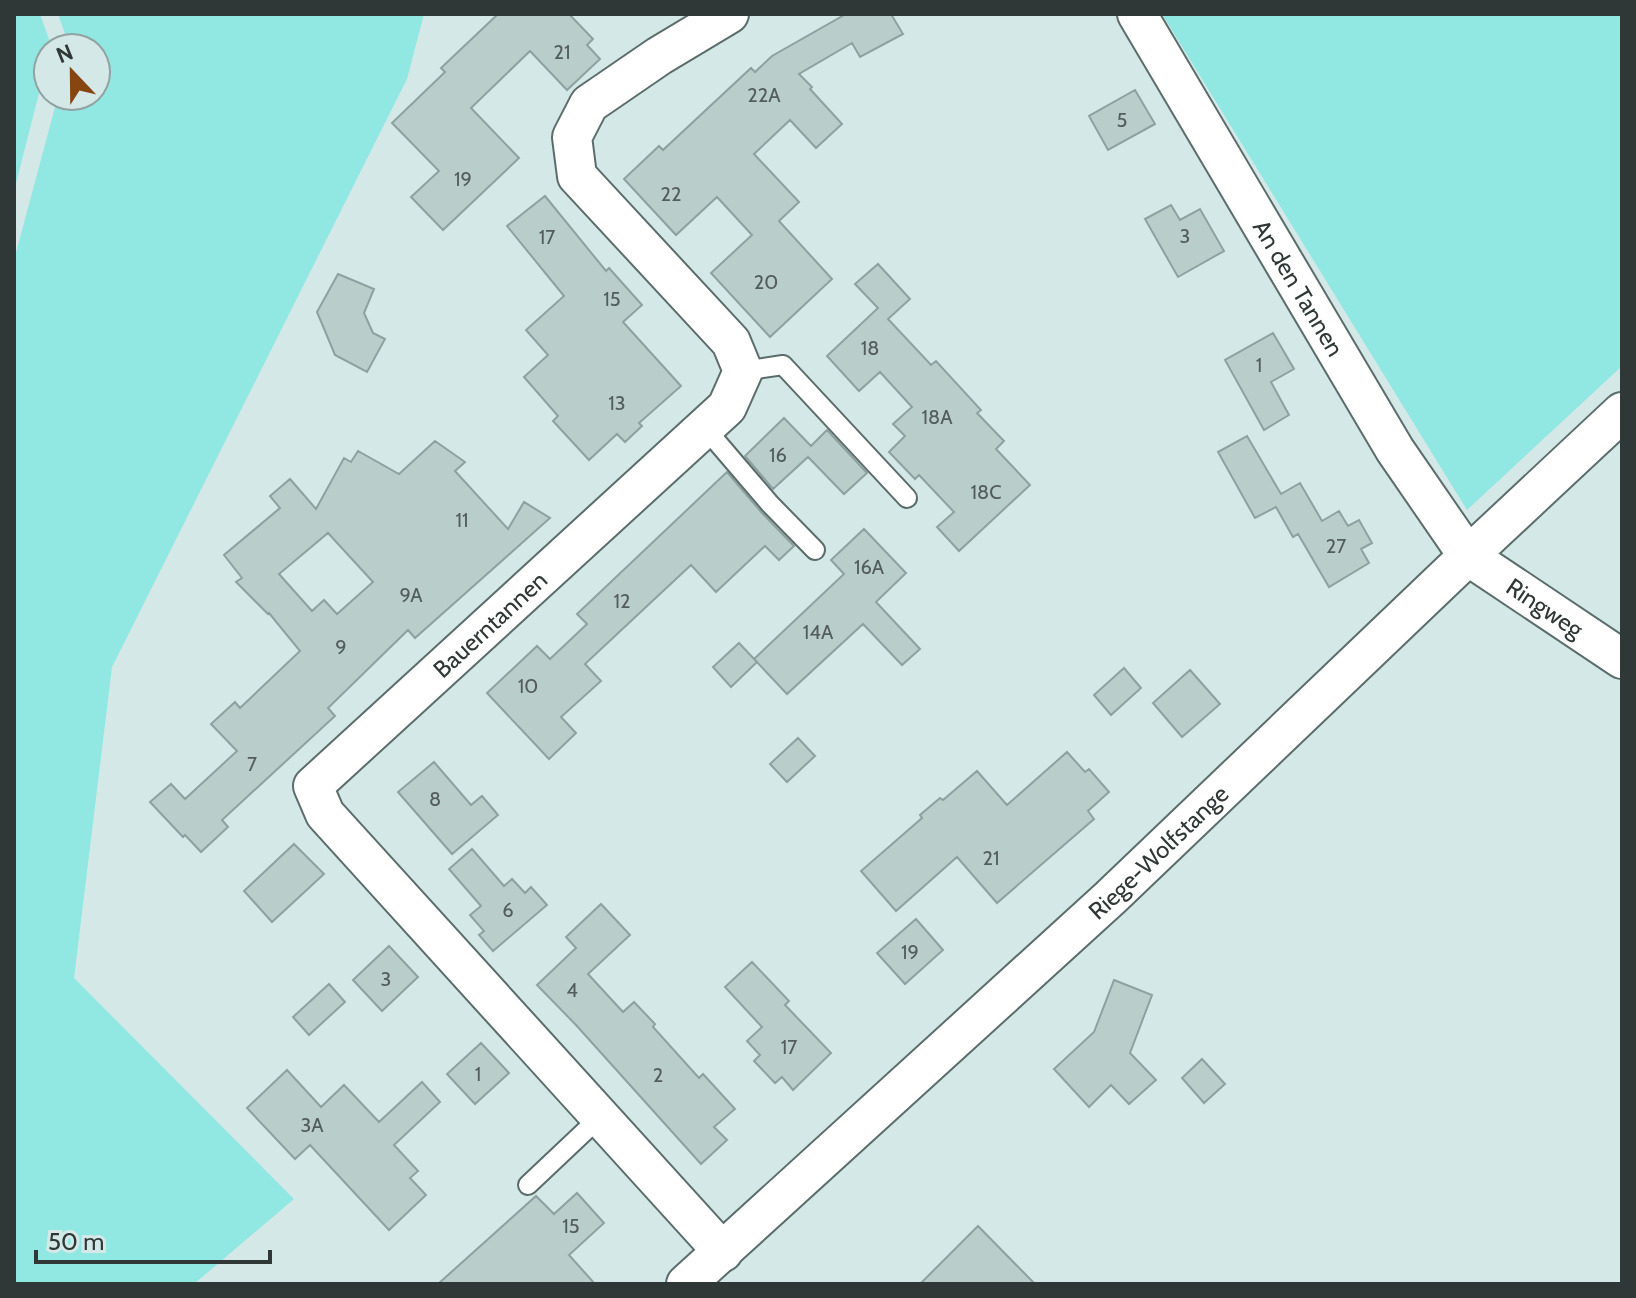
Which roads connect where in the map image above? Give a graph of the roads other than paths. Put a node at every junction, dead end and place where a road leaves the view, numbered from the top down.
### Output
1 (729, 14) edge
2 (1137, 14) edge
3 (743, 371) junction
4 (1622, 412) edge
5 (705, 428) junction
6 (907, 498) dead end
7 (815, 550) dead end
8 (1468, 556) junction
9 (1622, 659) edge
10 (600, 1117) junction
11 (528, 1185) dead end
12 (723, 1252) junction
13 (686, 1284) edge

1 - 3 street
2 - 8 street, An den Tannen
3 - 5 street, Bauerntannen
3 - 6 lane
4 - 8 street, Riege-Wolfstange
5 - 7 lane
5 - 10 street, Bauerntannen
8 - 9 street, Ringweg
8 - 12 street, Riege-Wolfstange
10 - 11 lane
10 - 12 street, Bauerntannen
12 - 13 street, Riege-Wolfstange

